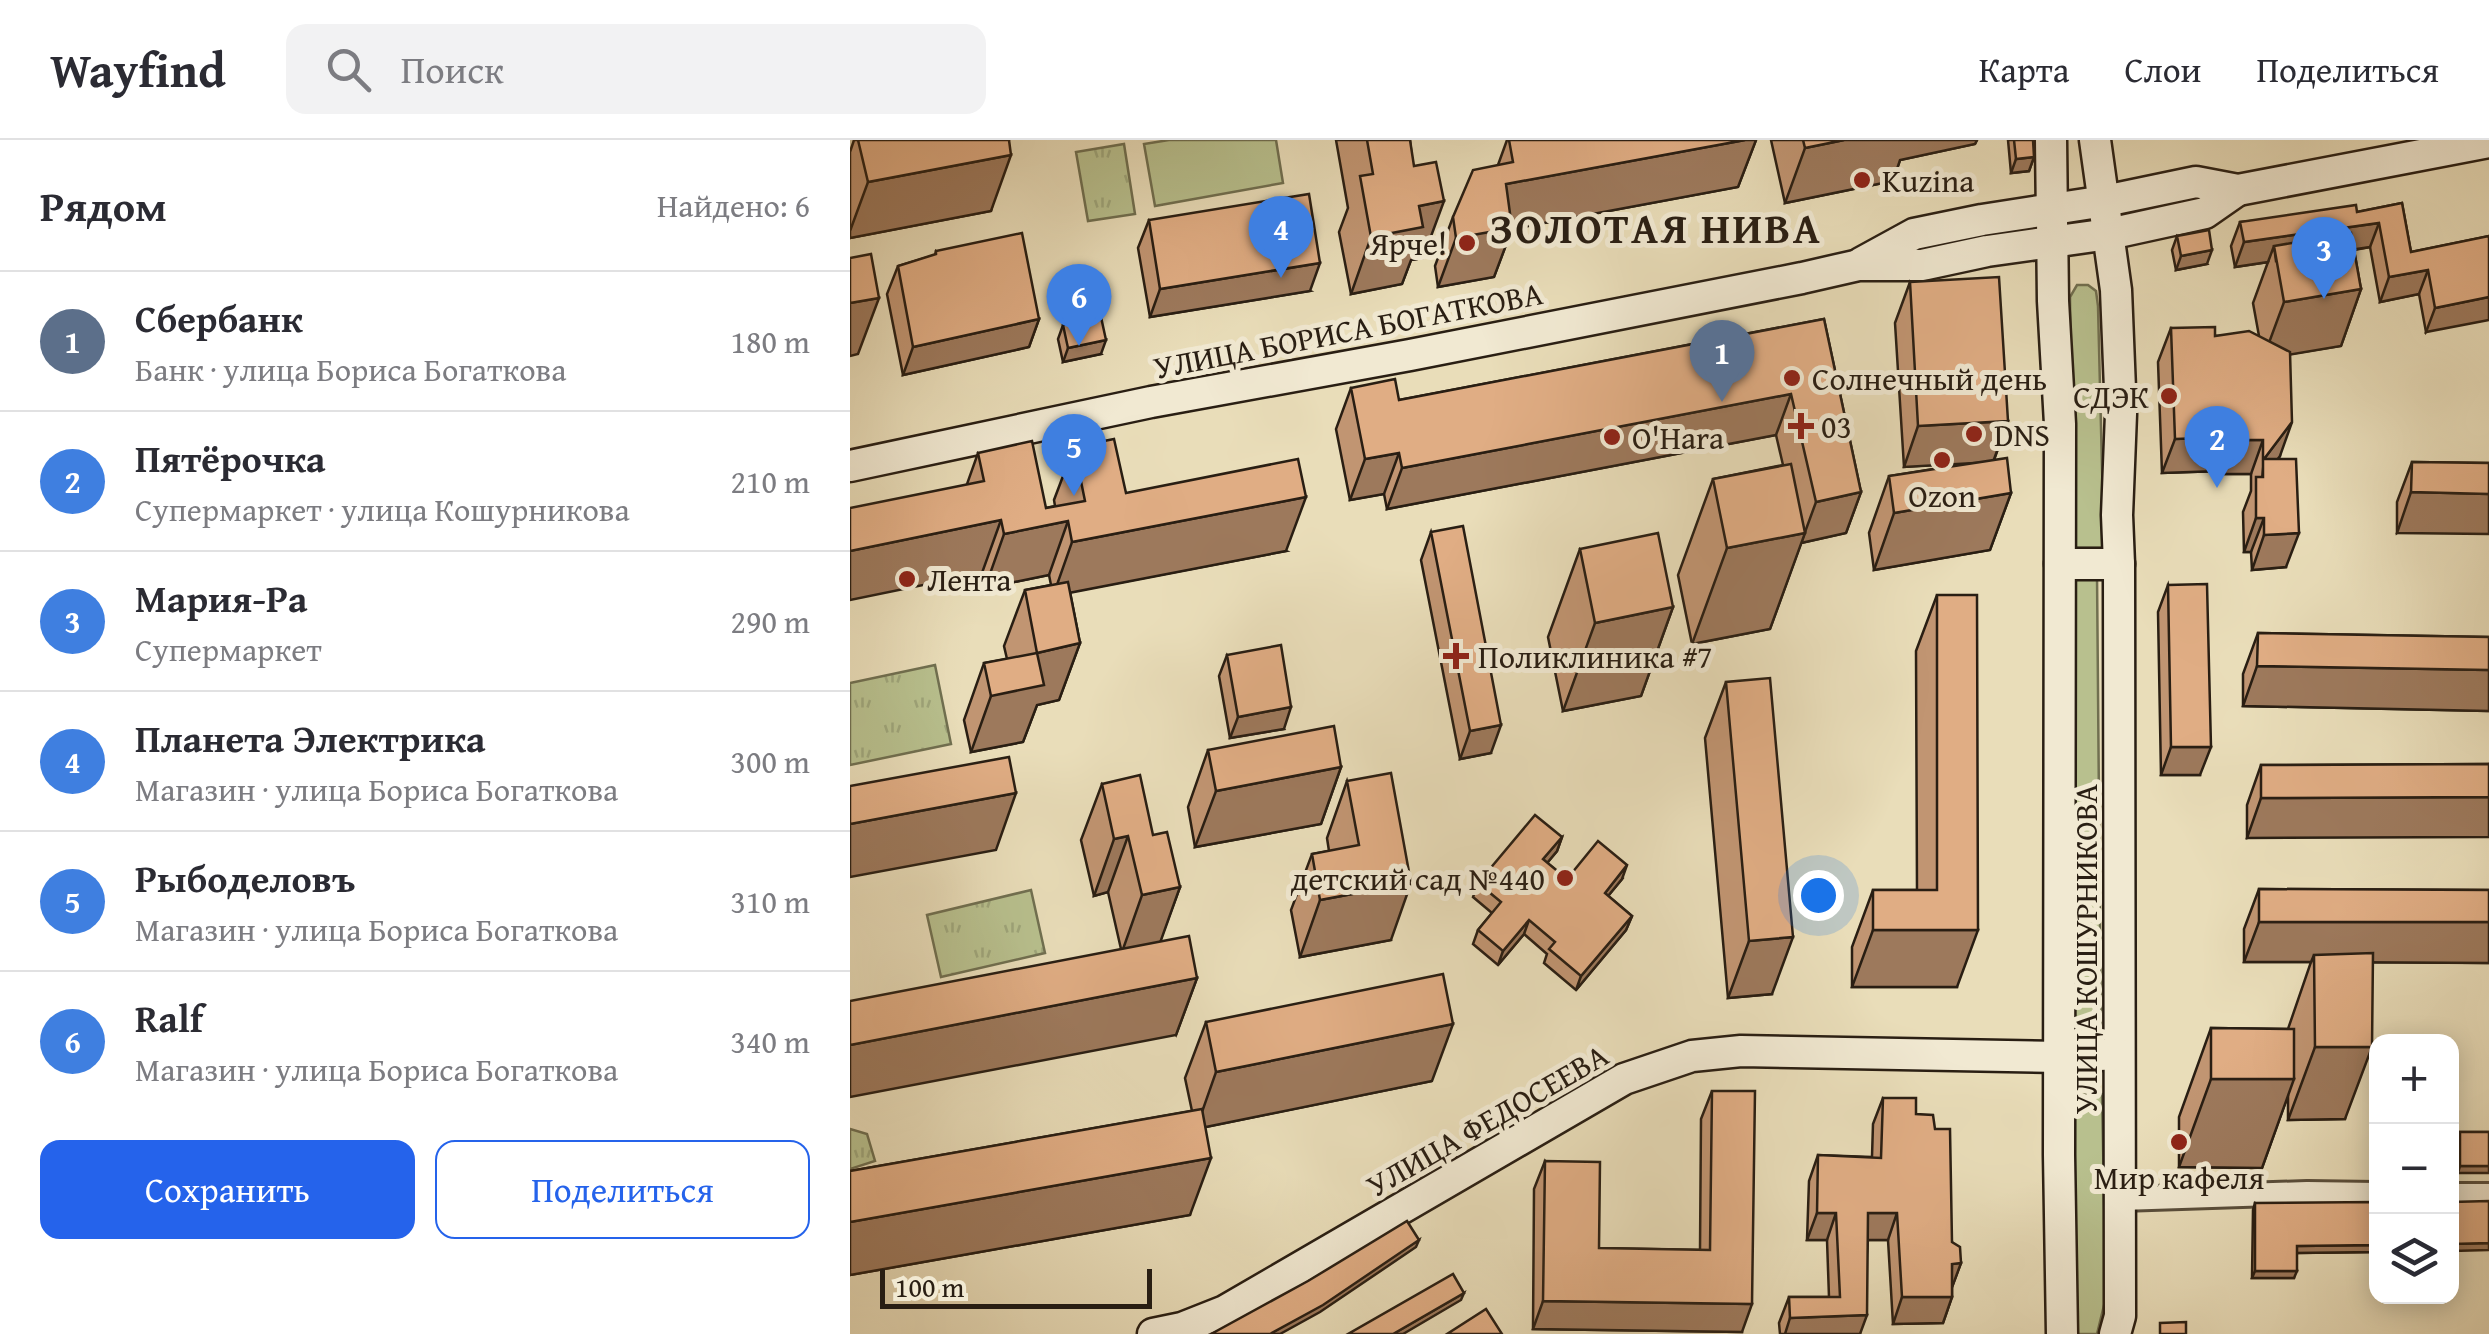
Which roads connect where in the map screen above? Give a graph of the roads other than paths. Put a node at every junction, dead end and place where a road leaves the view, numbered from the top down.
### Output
1 (2042, 140) edge
2 (2051, 140) edge
3 (2095, 140) edge
4 (2489, 142) edge
5 (2238, 190) junction
6 (2104, 201) junction
7 (2051, 210) junction
8 (1982, 220) junction
9 (2109, 234) junction
10 (2052, 243) junction
11 (1859, 264) junction
12 (850, 466) edge
13 (2060, 564) junction
14 (2119, 564) junction
15 (2120, 1054) junction
16 (2060, 1057) junction
17 (2369, 1194) edge
18 (2459, 1194) edge
19 (2489, 1195) edge
20 (2121, 1199) junction
21 (1153, 1334) edge
22 (2062, 1334) edge
23 (2115, 1334) edge

1 - 8 main road
2 - 7 main road, УЛИЦА КОШУРНИКОВА
3 - 6 main road, УЛИЦА КОШУРНИКОВА
4 - 5 main road, УЛИЦА БОРИСА БОГАТКОВА
5 - 6 main road, УЛИЦА БОРИСА БОГАТКОВА
5 - 9 main road, УЛИЦА БОРИСА БОГАТКОВА
6 - 7 main road, УЛИЦА БОРИСА БОГАТКОВА
6 - 9 main road, УЛИЦА КОШУРНИКОВА
7 - 8 main road, УЛИЦА БОРИСА БОГАТКОВА
7 - 10 main road, УЛИЦА КОШУРНИКОВА
8 - 11 main road, УЛИЦА БОРИСА БОГАТКОВА
9 - 10 main road, УЛИЦА БОРИСА БОГАТКОВА
9 - 14 main road, УЛИЦА КОШУРНИКОВА
10 - 11 main road, УЛИЦА БОРИСА БОГАТКОВА
10 - 13 main road, УЛИЦА КОШУРНИКОВА
11 - 12 main road, УЛИЦА БОРИСА БОГАТКОВА
13 - 14 main road
13 - 16 main road, УЛИЦА КОШУРНИКОВА
14 - 15 main road, УЛИЦА КОШУРНИКОВА
15 - 16 main road, УЛИЦА ФЕДОСЕЕВА
15 - 20 main road, УЛИЦА КОШУРНИКОВА
16 - 21 main road, УЛИЦА ФЕДОСЕЕВА
16 - 22 main road, УЛИЦА КОШУРНИКОВА
17 - 20 street
18 - 19 street
20 - 23 main road, УЛИЦА КОШУРНИКОВА

